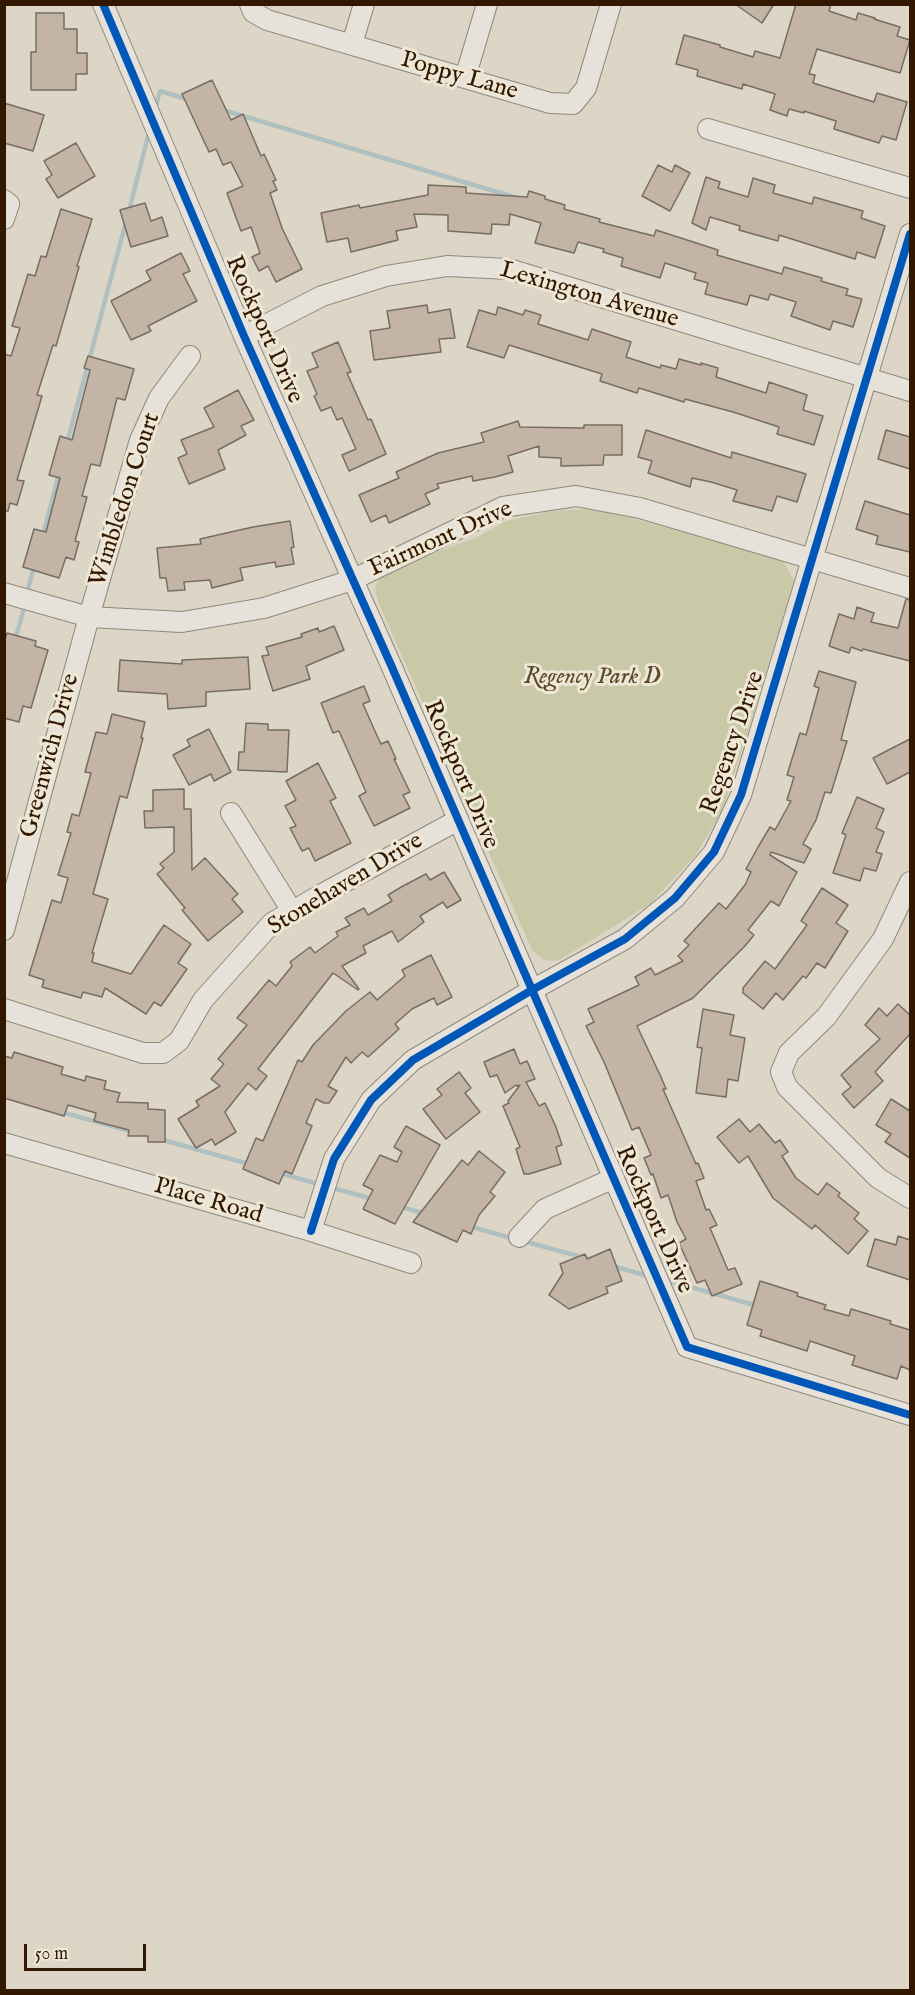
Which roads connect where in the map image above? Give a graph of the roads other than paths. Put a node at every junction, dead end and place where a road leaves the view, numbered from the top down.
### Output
1 (103, 4) edge
2 (250, 4) edge
3 (364, 4) edge
4 (487, 4) edge
5 (610, 4) edge
6 (352, 44) junction
7 (465, 78) junction
8 (708, 129) dead end
9 (910, 188) edge
10 (910, 234) edge
11 (244, 336) junction
12 (190, 356) dead end
13 (868, 378) junction
14 (910, 391) edge
15 (814, 559) junction
16 (352, 580) junction
17 (910, 588) edge
18 (4, 593) edge
19 (89, 617) junction
20 (231, 813) dead end
21 (458, 820) junction
22 (910, 882) edge
23 (292, 911) junction
24 (4, 930) edge
25 (532, 990) junction
26 (4, 1009) edge
27 (4, 1143) edge
28 (614, 1179) junction
29 (910, 1198) edge
30 (311, 1232) junction
31 (519, 1237) dead end
32 (411, 1263) dead end
33 (910, 1415) edge

1 - 11 street, Rockport Drive
2 - 6 street, Poppy Lane
3 - 6 street
4 - 7 street
5 - 7 street, Poppy Lane
6 - 7 street, Poppy Lane
8 - 9 street
10 - 13 street, Regency Drive
11 - 13 street, Lexington Avenue
11 - 16 street, Rockport Drive
12 - 19 street, Wimbledon Court
13 - 14 street, Lexington Avenue
13 - 15 street, Regency Drive
15 - 16 street, Fairmont Drive
15 - 17 street, Fairmont Drive
15 - 25 street, Regency Drive
16 - 19 street, Fairmont Drive
16 - 21 street, Rockport Drive
18 - 19 street, Fairmont Drive
19 - 24 street, Greenwich Drive
20 - 23 street
21 - 23 street, Stonehaven Drive
21 - 25 street, Rockport Drive
22 - 29 street
23 - 26 street, Stonehaven Drive
25 - 28 street, Rockport Drive
25 - 30 street, Regency Drive
27 - 30 street, Place Road
28 - 31 street
28 - 33 street, Rockport Drive
30 - 32 street, Place Road

